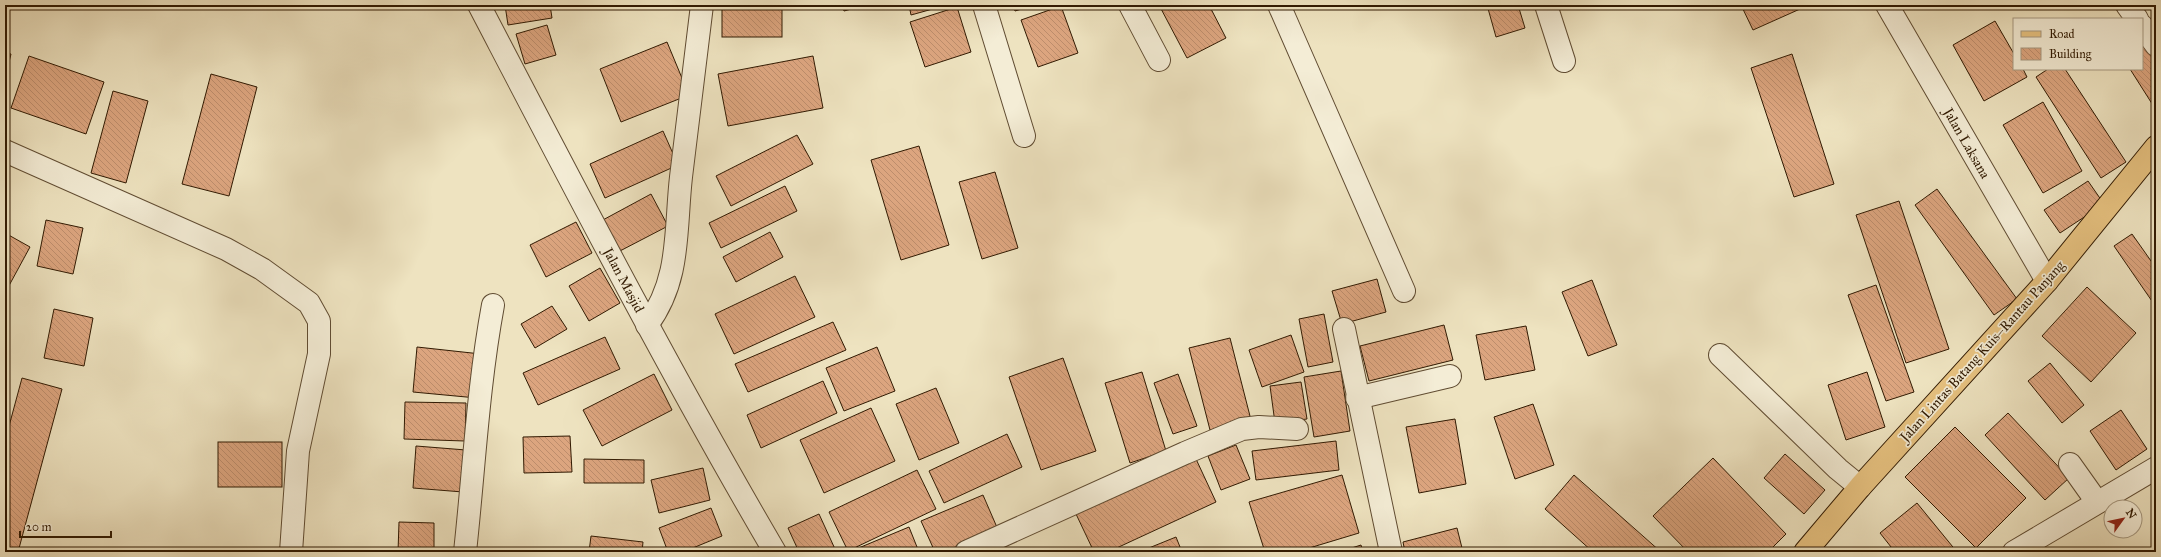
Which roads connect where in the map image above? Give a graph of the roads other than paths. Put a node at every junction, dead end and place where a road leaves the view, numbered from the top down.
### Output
1 (479, 5) edge
2 (702, 5) edge
3 (984, 5) edge
4 (1130, 5) edge
5 (1279, 5) edge
6 (1546, 5) edge
7 (1888, 5) edge
8 (2127, 5) edge
9 (2136, 18) edge
10 (2143, 27) edge
11 (2156, 45) edge
12 (1159, 60) dead end
13 (1564, 61) dead end
14 (1024, 136) dead end
15 (2156, 147) edge
16 (5, 152) edge
17 (2047, 281) junction
18 (1404, 291) dead end
19 (493, 305) dead end
20 (647, 325) junction
21 (1344, 329) dead end
22 (1720, 355) dead end
23 (1450, 376) dead end
24 (1357, 398) junction
25 (1297, 429) dead end
26 (2070, 464) dead end
27 (2156, 468) edge
28 (1860, 487) junction
29 (2097, 502) junction
30 (291, 552) edge
31 (464, 552) edge
32 (775, 552) edge
33 (966, 552) edge
34 (1390, 552) edge
35 (1805, 552) edge
36 (2014, 552) edge

1 - 20 street, Jalan Masjid
2 - 20 street
3 - 14 street
4 - 12 street
5 - 18 street
6 - 13 street
7 - 17 street, Jalan Laksana
8 - 9 street
10 - 11 street
15 - 17 main road, Jalan Lintas Batang Kuis–Rantau Panjang
16 - 30 street
17 - 28 main road, Jalan Lintas Batang Kuis–Rantau Panjang
19 - 31 street
20 - 32 street, Jalan Masjid
21 - 24 street
22 - 28 street
23 - 24 street
24 - 34 street
25 - 33 street
26 - 29 street
27 - 29 street
28 - 35 main road, Jalan Lintas Batang Kuis–Rantau Panjang
29 - 36 street

